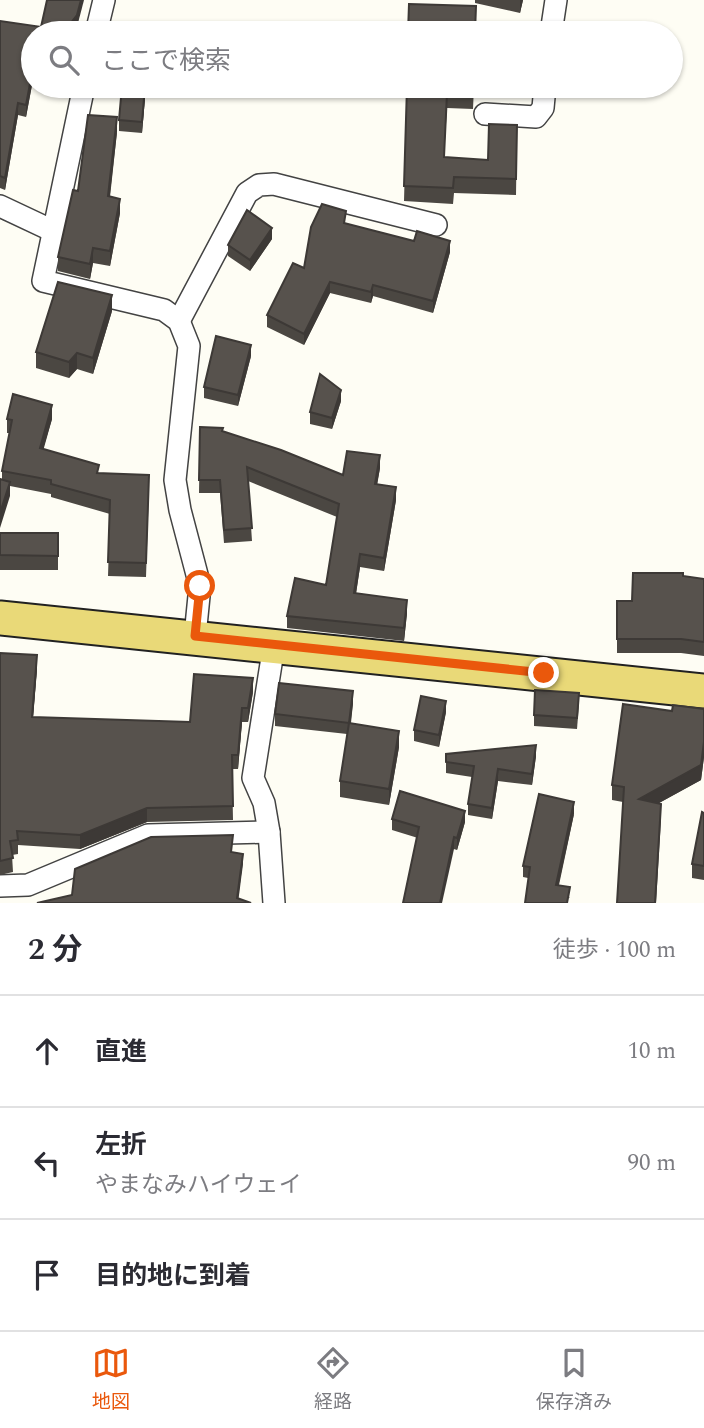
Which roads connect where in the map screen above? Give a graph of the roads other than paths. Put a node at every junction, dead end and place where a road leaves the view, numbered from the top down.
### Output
1 (104, 0) edge
2 (556, 0) edge
3 (99, 21) edge
4 (553, 21) edge
5 (80, 98) edge
6 (544, 98) edge
7 (485, 114) dead end
8 (0, 206) edge
9 (436, 225) dead end
10 (51, 230) junction
11 (179, 321) junction
12 (0, 618) edge
13 (195, 636) junction
14 (274, 645) junction
15 (704, 691) edge
16 (269, 832) junction
17 (0, 886) edge
18 (274, 903) edge

1 - 3 street
2 - 4 street
5 - 10 street
6 - 7 street
8 - 10 street
9 - 11 street
10 - 11 street
11 - 13 street
12 - 13 main road
13 - 14 main road
14 - 15 main road
14 - 16 street
16 - 17 street
16 - 18 street

